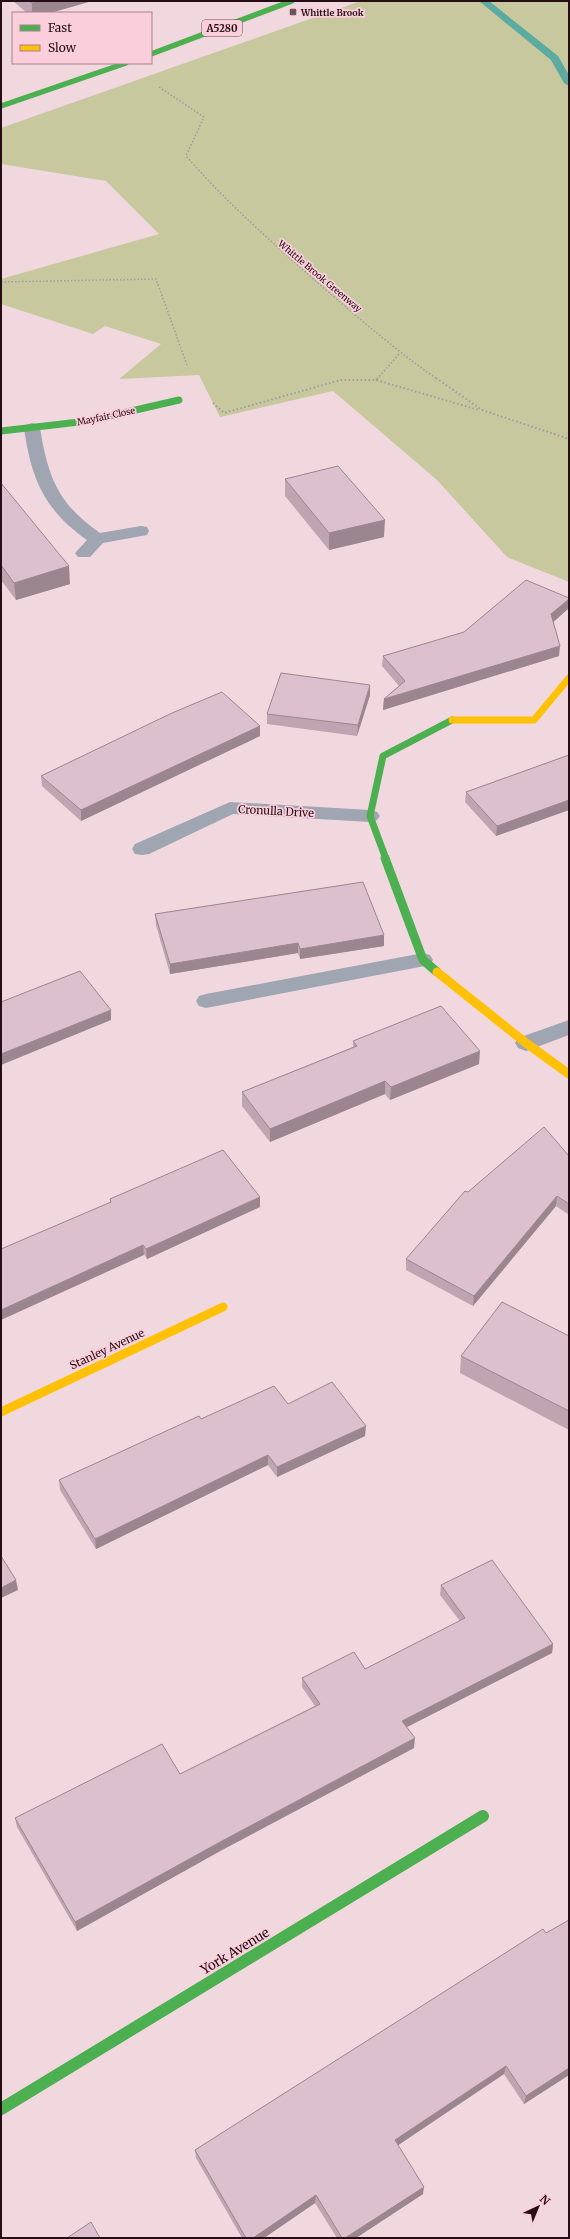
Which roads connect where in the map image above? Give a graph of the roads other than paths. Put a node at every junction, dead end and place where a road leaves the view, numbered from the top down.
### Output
1 (292, 1) edge
2 (152, 54) edge
3 (123, 64) edge
4 (1, 106) edge
5 (179, 400) road end
6 (32, 428) junction
7 (1, 431) edge
8 (141, 531) dead end
9 (97, 539) junction
10 (84, 553) dead end
11 (569, 678) edge
12 (370, 816) junction
13 (142, 849) dead end
14 (423, 960) junction
15 (206, 1001) dead end
16 (569, 1027) edge
17 (526, 1043) junction
18 (569, 1074) edge
19 (223, 1307) dead end
20 (1, 1412) edge
21 (483, 1816) dead end
22 (1, 2108) edge

1 - 2 street, A5280
3 - 4 street
5 - 6 street, Mayfair Close
6 - 7 street, Mayfair Close
6 - 9 street
8 - 9 street
9 - 10 street
11 - 12 street
12 - 13 street, Cronulla Drive
12 - 14 street
14 - 15 street
14 - 17 street
16 - 17 street
17 - 18 street
19 - 20 street, Stanley Avenue
21 - 22 street, York Avenue

